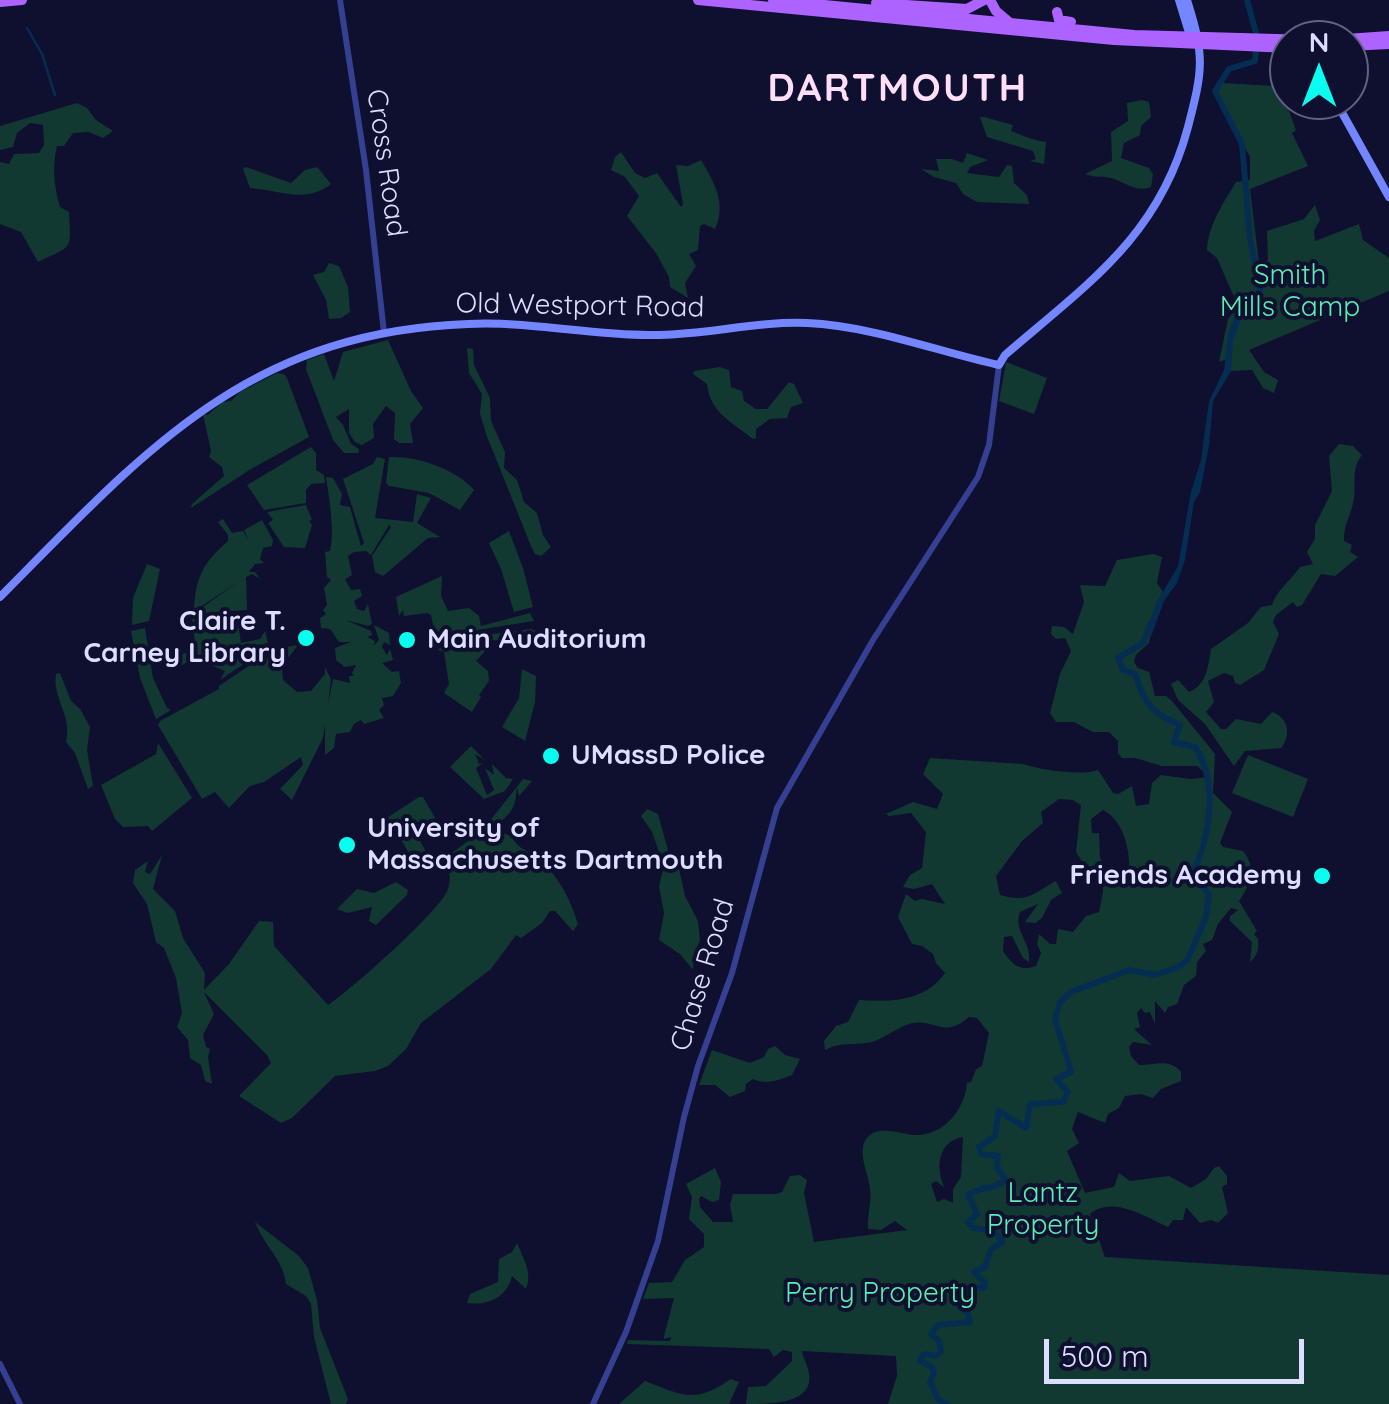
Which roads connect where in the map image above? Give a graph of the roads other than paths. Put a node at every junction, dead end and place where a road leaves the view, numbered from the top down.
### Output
1 (22, 0) edge
2 (340, 0) edge
3 (698, 0) edge
4 (773, 0) edge
5 (987, 0) edge
6 (1183, 0) edge
7 (712, 1) edge
8 (784, 1) edge
9 (0, 2) edge
10 (902, 2) edge
11 (820, 4) junction
12 (925, 6) junction
13 (1057, 12) dead end
14 (961, 18) junction
15 (1010, 22) junction
16 (1146, 35) junction
17 (1269, 40) edge
18 (1195, 41) junction
19 (1217, 46) junction
20 (1269, 47) edge
21 (1200, 72) junction
22 (1346, 120) edge
23 (1389, 198) edge
24 (384, 334) junction
25 (999, 366) junction
26 (0, 597) edge
27 (0, 1364) edge
28 (20, 1404) edge
29 (594, 1404) edge

1 - 9 main road
2 - 24 street, Cross Road
3 - 7 main road
4 - 8 main road
5 - 12 main road
5 - 15 main road
6 - 18 main road
7 - 18 main road
8 - 11 main road
10 - 11 main road
10 - 12 main road
11 - 14 main road
12 - 14 main road
13 - 16 main road
14 - 15 main road
15 - 16 main road
16 - 18 main road
17 - 18 main road
18 - 19 main road
18 - 21 main road
19 - 20 main road
19 - 21 main road
21 - 25 main road
22 - 23 main road
24 - 25 main road, Old Westport Road
24 - 26 main road, Old Westport Road
25 - 29 street, Chase Road
27 - 28 street

